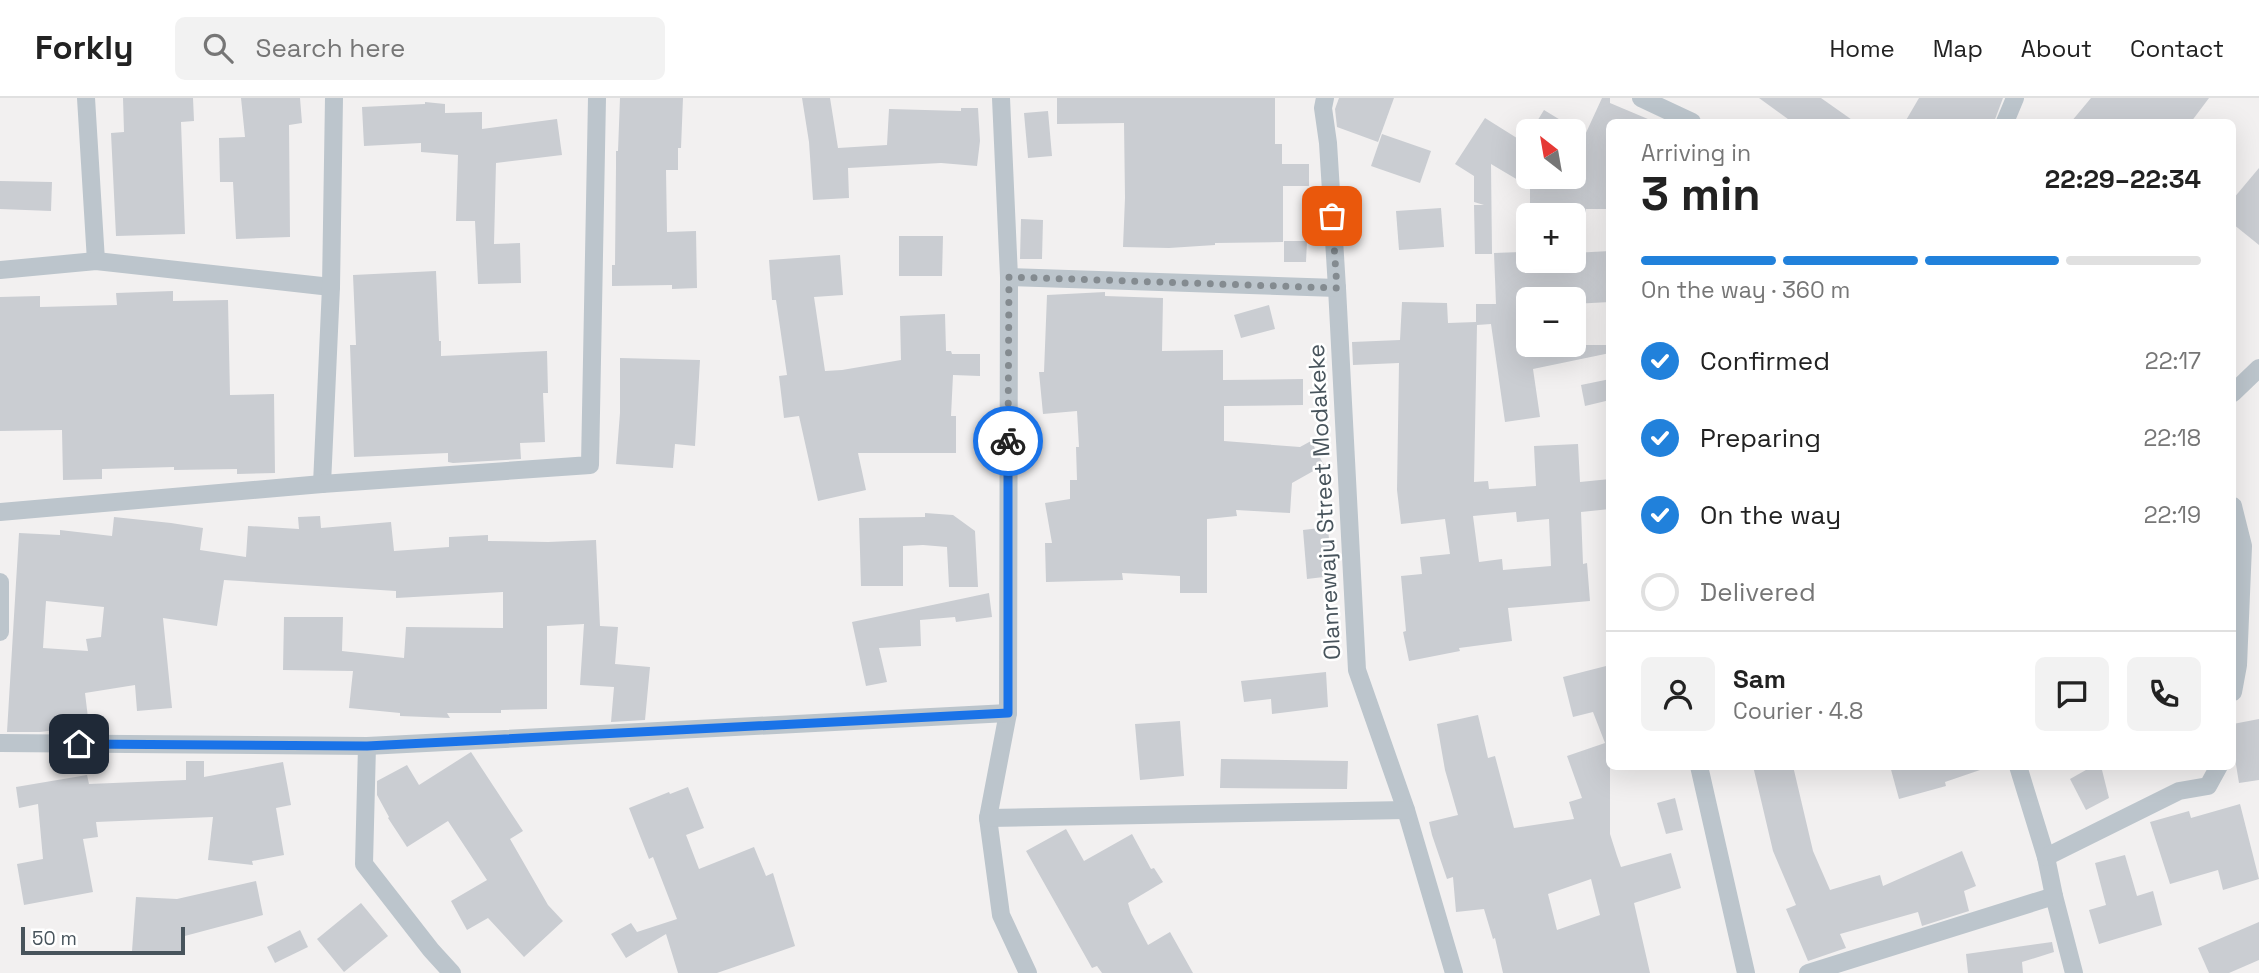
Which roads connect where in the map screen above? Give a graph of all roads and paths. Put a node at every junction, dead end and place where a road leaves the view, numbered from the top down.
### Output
1 (86, 98) edge
2 (334, 98) edge
3 (597, 98) edge
4 (1001, 98) edge
5 (1325, 98) edge
6 (1641, 98) edge
7 (2015, 98) edge
8 (1686, 119) edge
9 (2007, 119) edge
10 (96, 261) junction
11 (0, 270) edge
12 (1009, 277) junction
13 (331, 287) junction
14 (1337, 288) junction
15 (2259, 368) edge
16 (2236, 390) edge
17 (322, 484) junction
18 (0, 512) edge
19 (2236, 518) edge
20 (0, 582) edge
21 (0, 632) edge
22 (2236, 675) edge
23 (1008, 713) junction
24 (0, 743) edge
25 (367, 746) junction
26 (1700, 770) edge
27 (2019, 770) edge
28 (2217, 770) edge
29 (1406, 810) junction
30 (988, 818) junction
31 (2046, 857) junction
32 (2054, 896) junction
33 (452, 973) edge
34 (1028, 973) edge
35 (1454, 973) edge
36 (1746, 973) edge
37 (1808, 973) edge
38 (2074, 973) edge

1 - 10 street
2 - 13 street
3 - 17 street
4 - 12 street
5 - 14 street, Olanrewaju Street Modakeke
6 - 8 street
7 - 9 street
10 - 11 street
10 - 13 street
12 - 14 street
12 - 23 street
13 - 17 street
14 - 29 street, Olanrewaju Street Modakeke
15 - 16 street
17 - 18 street
19 - 22 street
20 - 21 street
23 - 25 street
23 - 30 street
24 - 25 street
25 - 33 street
26 - 36 street
27 - 31 street
28 - 31 street
29 - 30 street
29 - 35 street, Olanrewaju Street Modakeke
30 - 34 street
31 - 32 street
32 - 37 street
32 - 38 street

